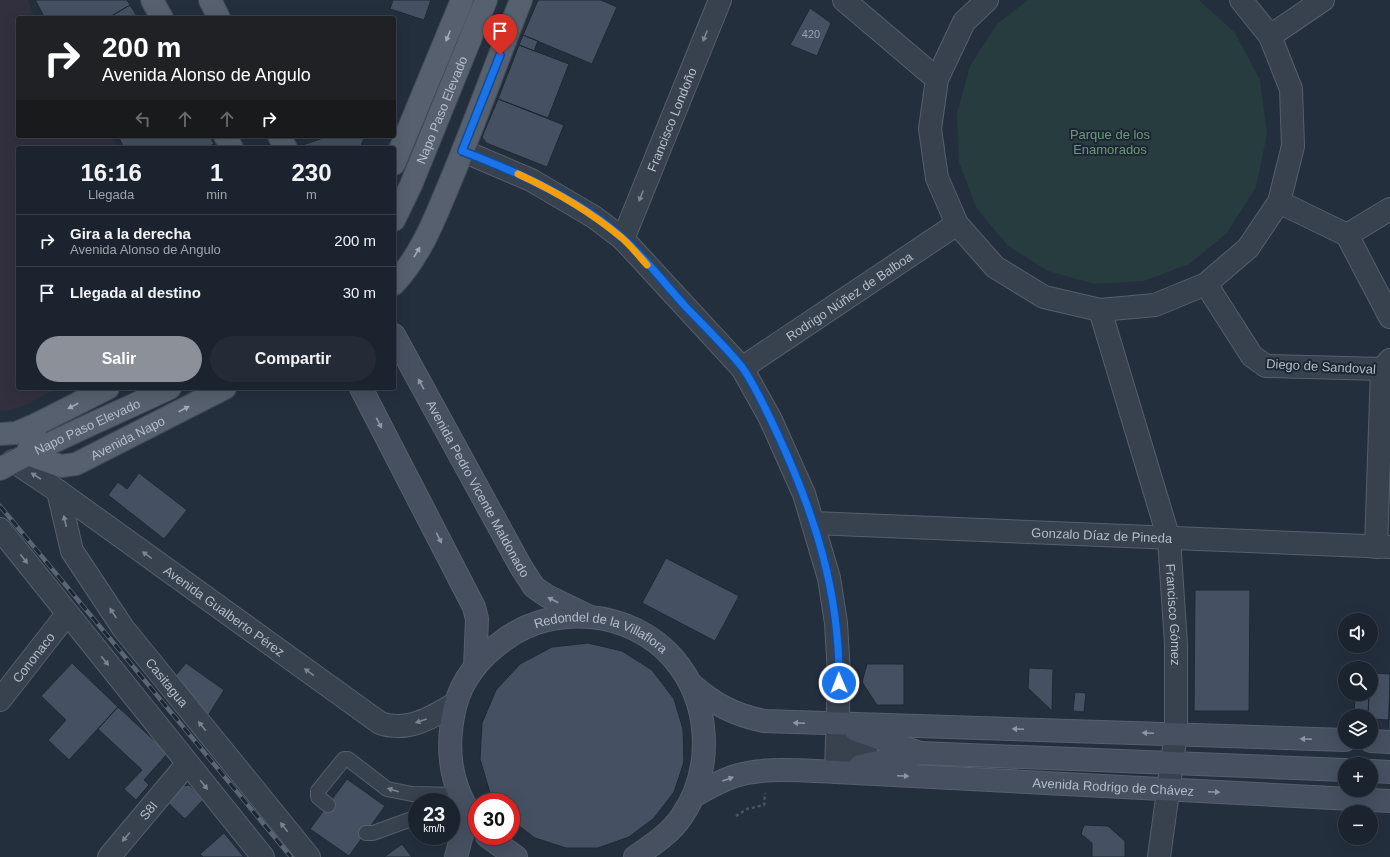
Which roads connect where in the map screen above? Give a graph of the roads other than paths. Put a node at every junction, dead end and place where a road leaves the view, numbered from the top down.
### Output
1 (152, 0) edge
2 (210, 0) edge
3 (462, 0) edge
4 (486, 0) edge
5 (521, 0) edge
6 (720, 0) edge
7 (844, 0) edge
8 (987, 0) edge
9 (1241, 0) edge
10 (1323, 0) edge
11 (161, 16) edge
12 (218, 16) edge
13 (1270, 36) junction
14 (937, 79) junction
15 (462, 151) junction
16 (396, 159) edge
17 (1279, 202) junction
18 (1390, 209) edge
19 (396, 216) edge
20 (957, 224) junction
21 (1348, 235) junction
22 (624, 239) junction
23 (396, 282) edge
24 (1206, 284) junction
25 (1100, 310) junction
26 (1390, 316) edge
27 (396, 339) edge
28 (1386, 365) edge
29 (742, 368) junction
30 (104, 390) edge
31 (166, 390) edge
32 (221, 390) edge
33 (362, 390) edge
34 (37, 424) junction
35 (0, 434) edge
36 (10, 459) edge
37 (58, 491) junction
38 (814, 523) junction
39 (0, 529) edge
40 (1169, 539) junction
41 (1383, 547) edge
42 (67, 614) junction
43 (588, 616) junction
44 (475, 667) junction
45 (691, 684) junction
46 (0, 700) edge
47 (456, 703) junction
48 (838, 723) junction
49 (1176, 733) junction
50 (1338, 740) edge
51 (1378, 741) edge
52 (1390, 742) edge
53 (920, 753) junction
54 (1173, 763) junction
55 (187, 764) junction
56 (1338, 770) edge
57 (1378, 771) edge
58 (836, 772) junction
59 (1390, 772) edge
60 (1169, 790) junction
61 (694, 796) junction
62 (1390, 801) edge
63 (328, 805) dead end
64 (464, 808) edge
65 (408, 820) edge
66 (366, 832) dead end
67 (667, 834) junction
68 (499, 845) edge
69 (109, 857) edge
70 (262, 857) edge
71 (309, 857) edge
72 (456, 857) edge
73 (516, 857) edge
74 (635, 857) edge
75 (667, 857) edge
76 (1159, 857) edge

1 - 11 main road
2 - 12 main road
3 -> 16 main road
4 - 19 main road, Napo Paso Elevado
5 - 15 main road
6 -> 22 street, Francisco Londoño
7 - 14 street
8 - 14 street
9 - 13 street
10 - 13 street
13 - 17 street
14 - 20 street
15 - 22 street
23 -> 15 main road
17 - 21 street
17 - 24 street
18 - 21 street
20 - 25 street
20 - 29 street, Rodrigo Núñez de Balboa
21 - 26 street
22 - 29 street
24 - 25 street
24 - 28 street, Diego de Sandoval
25 - 40 street, Francisco Gómez
43 -> 27 main road, Avenida Pedro Vicente Maldonado
28 - 41 street
29 - 38 street
30 -> 34 main road
31 - 36 main road, Napo Paso Elevado
36 -> 32 main road, Avenida Napo
33 -> 44 main road
34 - 35 main road
34 - 36 main road
37 -> 36 street, Avenida Gualberto Pérez
47 -> 37 street, Avenida Gualberto Pérez
71 -> 37 street, Casitagua
38 - 40 street, Gonzalo Díaz de Pineda
38 - 48 street
39 -> 42 street
40 - 41 street, Gonzalo Díaz de Pineda
40 - 49 street, Francisco Gómez
42 - 46 street, Cononaco
42 -> 55 street
43 - 44 main road, Redondel de la Villaflora
43 - 45 main road, Redondel de la Villaflora
44 - 47 main road, Redondel de la Villaflora
48 -> 45 main road, Avenida Rodrigo de Chávez
45 - 61 main road, Redondel de la Villaflora
47 - 64 main road, Redondel de la Villaflora
49 -> 48 main road, Avenida Rodrigo de Chávez
48 - 53 main road, Avenida Rodrigo de Chávez
48 - 58 street
50 -> 49 main road, Avenida Rodrigo de Chávez
49 - 54 street, Francisco Gómez
51 - 52 main road
53 - 54 main road, Avenida Rodrigo de Chávez
53 - 58 main road, Avenida Rodrigo de Chávez
54 - 56 main road, Avenida Rodrigo de Chávez
54 - 60 street, Francisco Gómez
55 -> 69 street, S8I
55 -> 70 street
57 - 59 main road
58 -> 60 main road, Avenida Rodrigo de Chávez
61 -> 58 main road, Avenida Rodrigo de Chávez
60 -> 62 main road, Avenida Rodrigo de Chávez
60 - 76 street, Francisco Gómez
61 - 67 main road, Redondel de la Villaflora
64 -> 63 lane
64 - 72 main road
65 - 66 lane
67 - 74 main road, Redondel de la Villaflora
67 - 75 main road
68 - 73 main road

